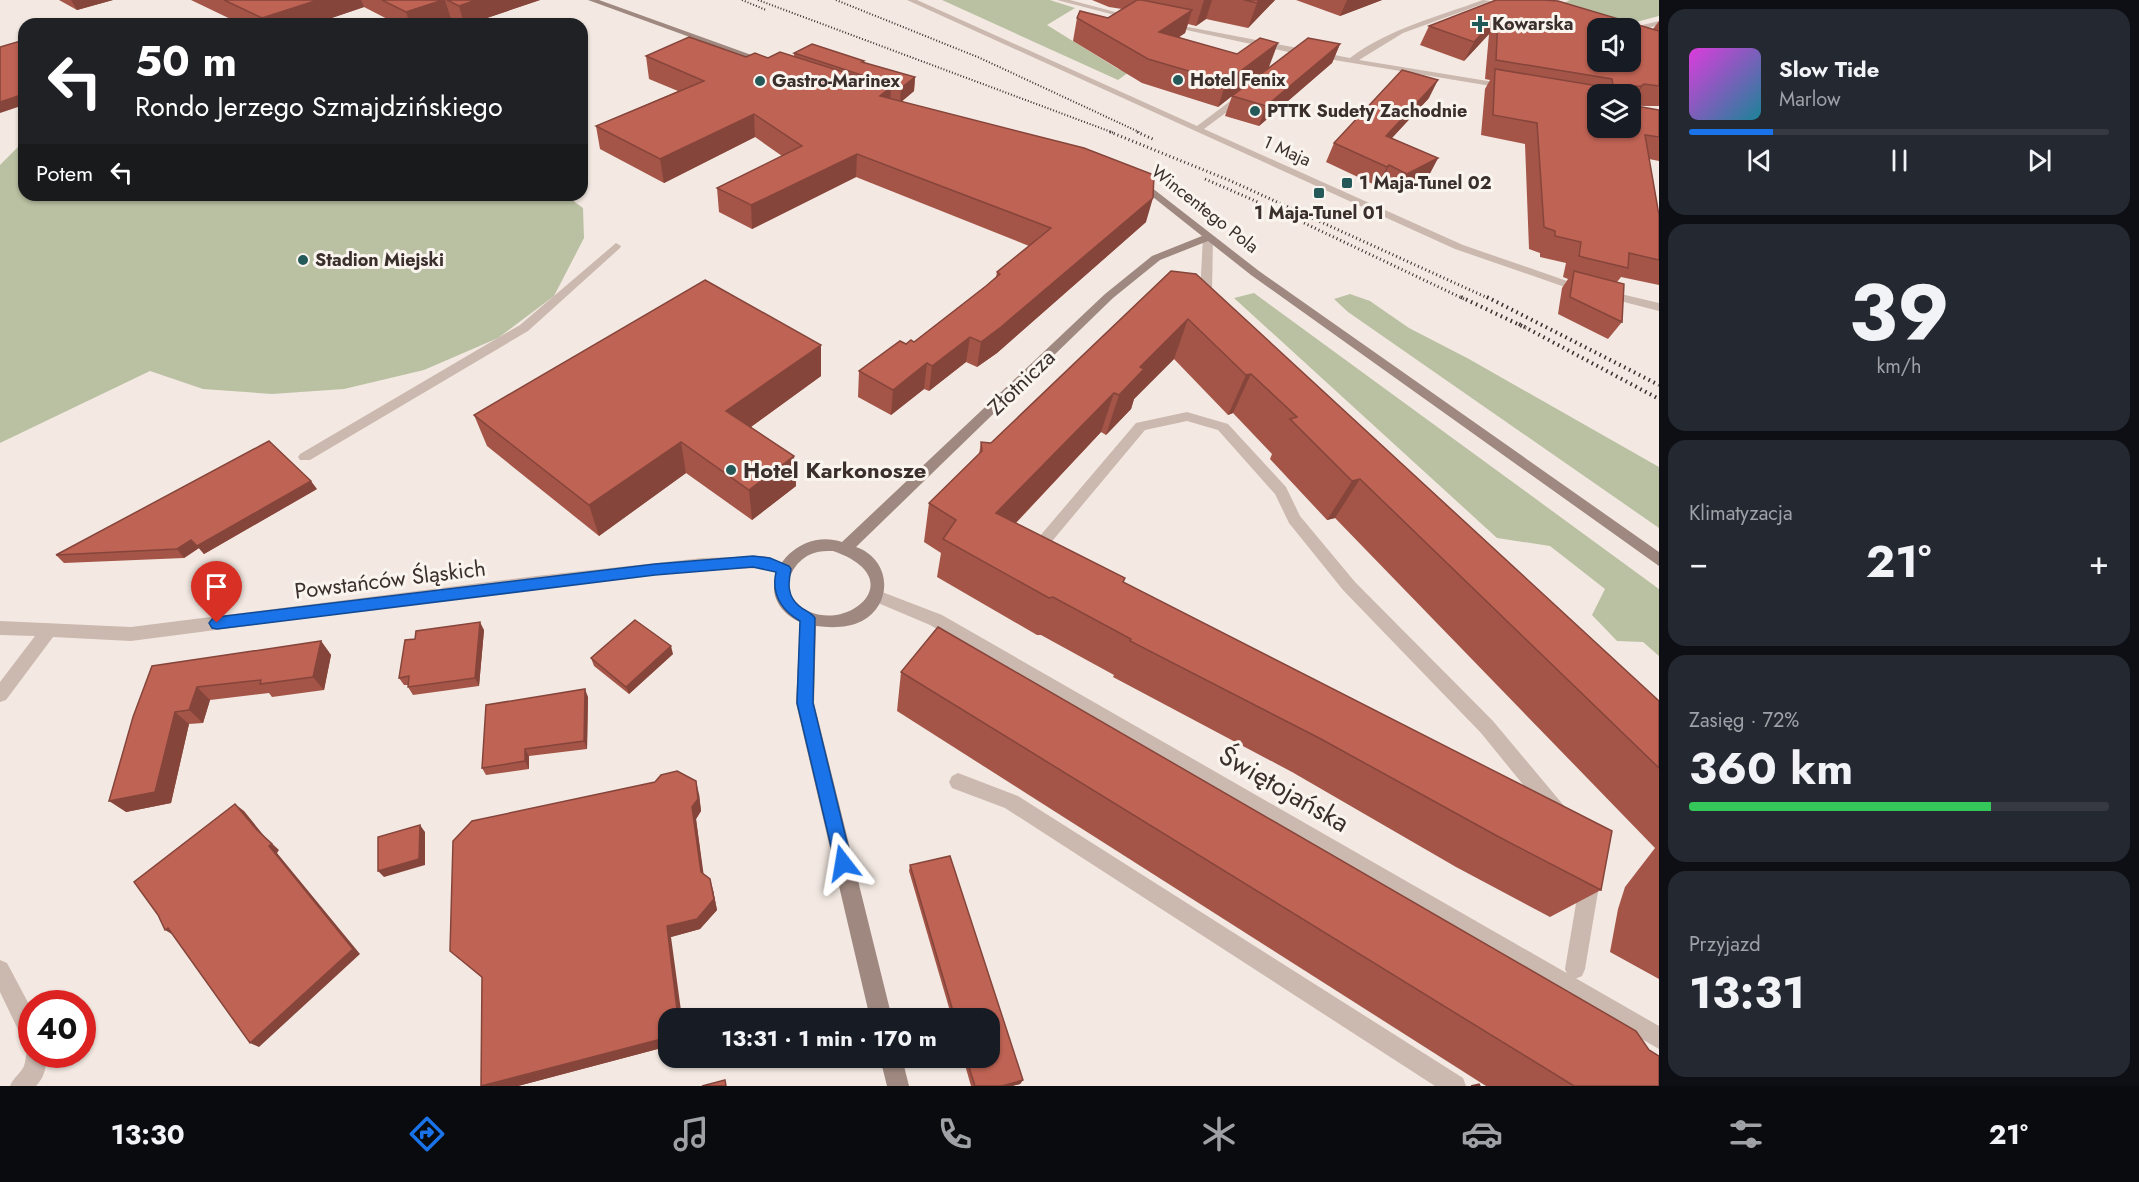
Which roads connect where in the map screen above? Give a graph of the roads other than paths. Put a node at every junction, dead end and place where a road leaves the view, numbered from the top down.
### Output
1 (592, 0) edge
2 (911, 0) edge
3 (1061, 0) edge
4 (1485, 0) edge
5 (1498, 2) edge
6 (1140, 19) edge
7 (1152, 22) edge
8 (1659, 23) edge
9 (1641, 28) edge
10 (1298, 52) junction
11 (1290, 59) edge
12 (1353, 60) junction
13 (780, 67) edge
14 (1252, 88) edge
15 (1516, 89) edge
16 (1197, 130) junction
17 (1125, 173) edge
18 (1208, 237) junction
19 (616, 246) dead end
20 (1659, 307) edge
21 (1222, 308) edge
22 (305, 457) dead end
23 (847, 548) junction
24 (1032, 555) edge
25 (1659, 560) edge
26 (784, 569) junction
27 (877, 596) junction
28 (808, 618) junction
29 (0, 627) edge
30 (48, 631) junction
31 (0, 695) edge
32 (958, 782) dead end
33 (1568, 827) edge
34 (1587, 868) edge
35 (1575, 969) dead end
36 (0, 970) edge
37 (18, 1006) edge
38 (879, 1008) edge
39 (1659, 1038) edge
40 (35, 1068) edge
41 (894, 1068) edge
42 (21, 1086) edge
43 (898, 1086) edge
44 (1455, 1086) edge

1 - 13 street
2 - 16 street, 1 Maja
3 - 6 street
4 - 5 street
4 - 12 street
7 - 10 street
8 - 9 street
10 - 11 street
10 - 12 street
12 - 15 street
14 - 16 street
16 - 20 street, 1 Maja
17 - 18 street, Wincentego Pola
18 - 21 street
18 - 23 street, Złotnicza
18 - 25 street, Wincentego Pola
19 - 22 street
23 - 26 street
23 - 27 street
24 - 33 street
26 - 28 street
26 - 30 street, Powstańców Śląskich
27 - 28 street
27 - 39 street, Świętojańska
28 - 38 street
29 - 30 street, Powstańców Śląskich
30 - 31 street
32 - 44 street
34 - 35 street
36 - 37 street
40 - 42 street
41 - 43 street

